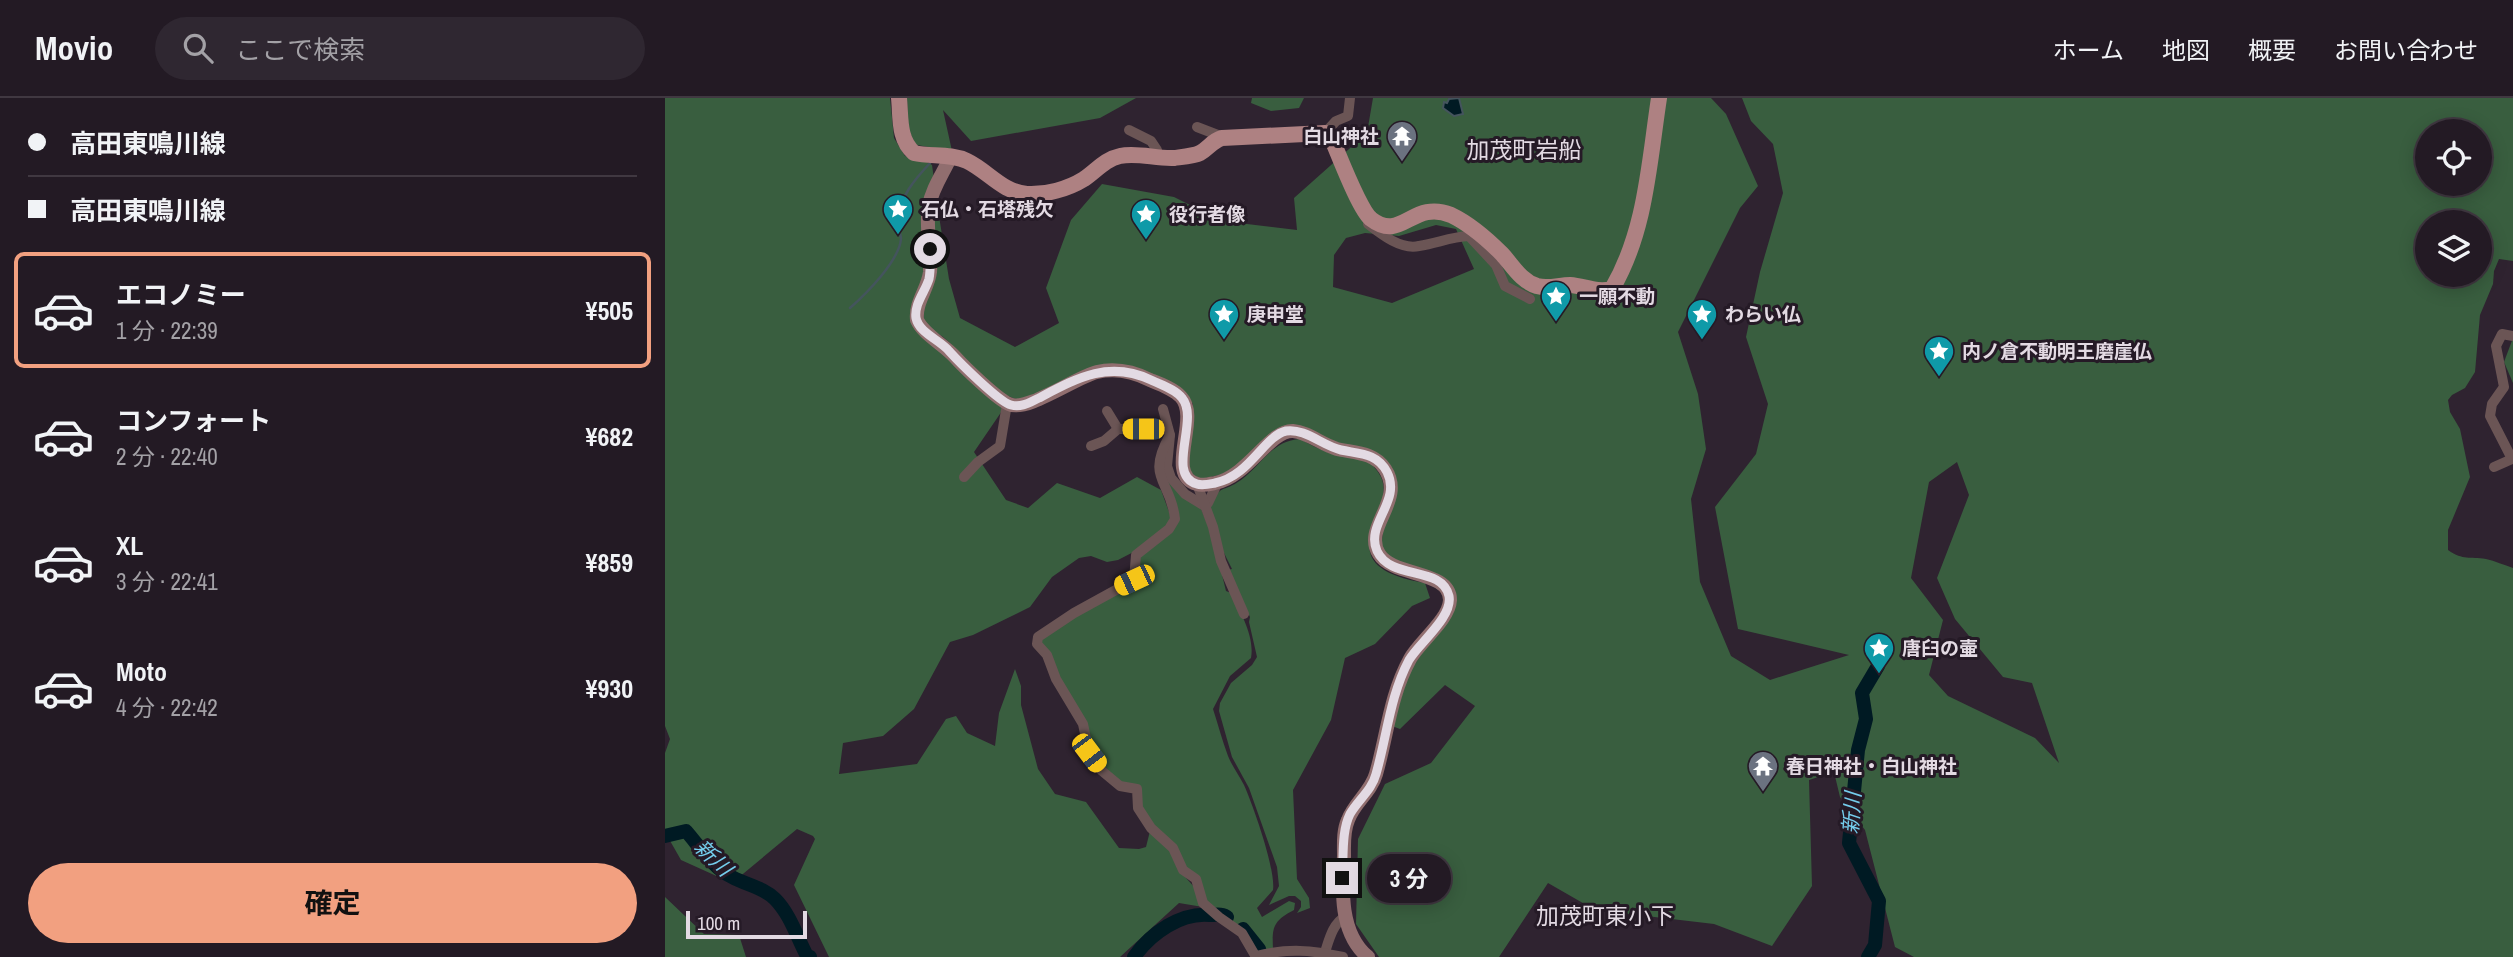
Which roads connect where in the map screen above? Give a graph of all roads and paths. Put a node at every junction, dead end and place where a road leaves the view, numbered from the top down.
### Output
1 (899, 98) edge
2 (1350, 98) edge
3 (1659, 98) edge
4 (1197, 127) dead end
5 (1129, 130) dead end
6 (1325, 133) junction
7 (1224, 137) junction
8 (951, 156) junction
9 (1156, 158) junction
10 (1367, 216) junction
11 (1529, 299) dead end
12 (2513, 336) edge
13 (1007, 404) junction
14 (1163, 409) dead end
15 (1107, 411) dead end
16 (1118, 429) junction
17 (1169, 432) junction
18 (1091, 446) dead end
19 (2494, 467) dead end
20 (964, 477) dead end
21 (1218, 482) junction
22 (1197, 484) junction
23 (1203, 505) junction
24 (1244, 614) dead end
25 (1345, 917) junction
26 (1325, 953) junction
27 (1256, 956) edge
28 (1343, 957) edge
29 (1368, 957) edge

1 - 8 main road
2 - 6 street
3 - 10 main road
4 - 7 street
5 - 9 street
6 - 7 main road
6 - 10 main road
7 - 9 main road
8 - 9 main road
8 - 13 main road
10 - 11 street
12 - 19 street
13 - 20 street
13 - 22 main road
14 - 17 street
15 - 16 street
16 - 17 street
16 - 18 street
17 - 23 street
17 - 27 street
21 - 22 main road
21 - 23 street
21 - 25 main road
22 - 23 street
23 - 24 street
25 - 26 street
25 - 29 main road
26 - 27 street
26 - 28 street

